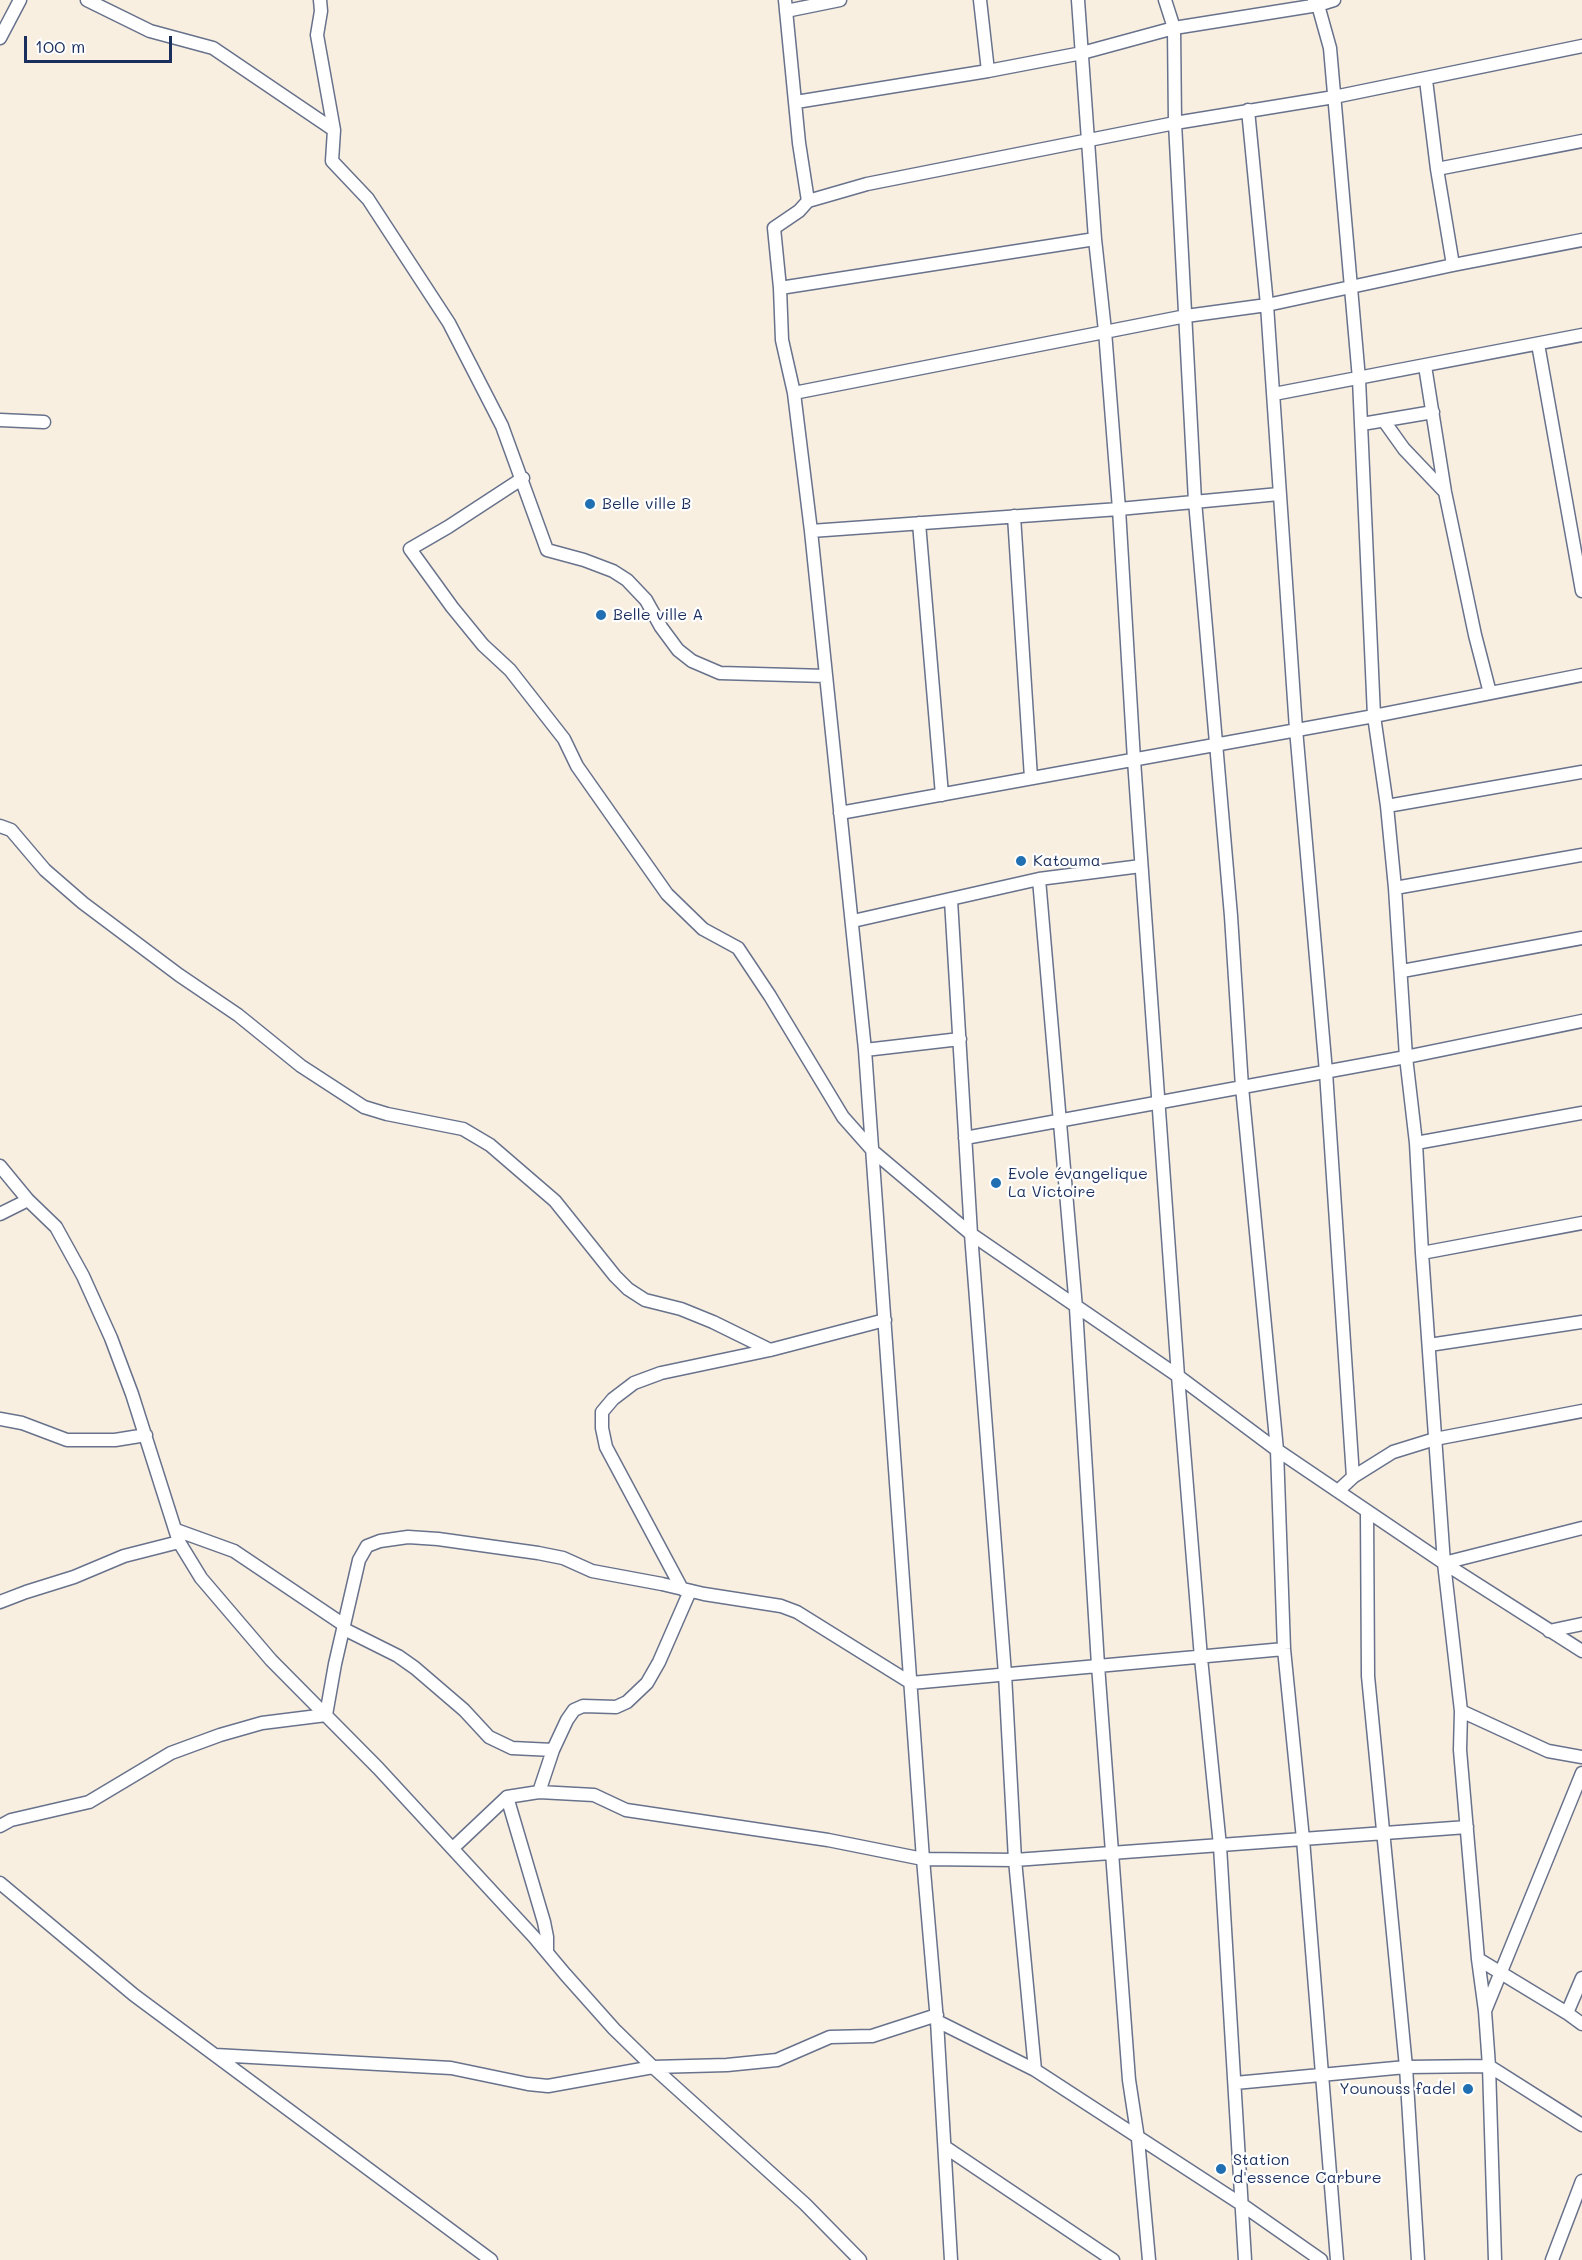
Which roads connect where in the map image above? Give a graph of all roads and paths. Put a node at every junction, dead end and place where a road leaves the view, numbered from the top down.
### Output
1 (20, 0) edge
2 (87, 0) edge
3 (320, 0) edge
4 (840, 0) edge
5 (980, 0) edge
6 (1078, 0) edge
7 (1165, 0) edge
8 (1334, 0) edge
9 (1316, 2) edge
10 (786, 5) edge
11 (1174, 28) junction
12 (0, 38) edge
13 (1582, 46) edge
14 (1082, 53) junction
15 (988, 71) junction
16 (1426, 80) junction
17 (1334, 97) junction
18 (796, 102) junction
19 (1248, 110) junction
20 (1175, 123) junction
21 (334, 130) junction
22 (1088, 140) junction
23 (1582, 141) edge
24 (1437, 169) junction
25 (808, 201) junction
26 (1095, 239) junction
27 (1582, 240) edge
28 (1453, 264) junction
29 (1351, 287) junction
30 (780, 288) junction
31 (1267, 305) junction
32 (1186, 316) junction
33 (1105, 331) junction
34 (1582, 335) edge
35 (1538, 344) junction
36 (1425, 366) junction
37 (1359, 379) junction
38 (794, 393) junction
39 (1274, 394) junction
40 (1433, 412) junction
41 (0, 420) edge
42 (1383, 421) junction
43 (44, 422) dead end
44 (1362, 424) junction
45 (522, 478) junction
46 (1445, 492) junction
47 (1279, 494) junction
48 (1195, 501) junction
49 (1119, 509) junction
50 (1014, 516) junction
51 (919, 523) junction
52 (811, 531) junction
53 (1582, 591) edge
54 (1582, 675) edge
55 (826, 676) junction
56 (1490, 693) junction
57 (1374, 716) junction
58 (1296, 729) junction
59 (1215, 745) junction
60 (1134, 760) junction
61 (1582, 772) edge
62 (1031, 778) junction
63 (942, 795) junction
64 (1387, 806) junction
65 (840, 813) junction
66 (0, 826) edge
67 (1582, 855) edge
68 (1142, 866) junction
69 (1039, 879) junction
70 (1395, 888) junction
71 (951, 900) junction
72 (853, 921) junction
73 (1582, 938) edge
74 (1402, 971) junction
75 (1582, 1021) edge
76 (960, 1039) junction
77 (865, 1050) junction
78 (1406, 1057) junction
79 (1326, 1072) junction
80 (1242, 1087) junction
81 (1159, 1102) junction
82 (1582, 1113) edge
83 (1059, 1120) junction
84 (965, 1138) junction
85 (1416, 1143) junction
86 (874, 1152) junction
87 (0, 1166) edge
88 (28, 1200) junction
89 (0, 1214) edge
90 (1582, 1223) edge
91 (971, 1234) junction
92 (1422, 1253) junction
93 (1076, 1308) junction
94 (885, 1320) junction
95 (1582, 1322) edge
96 (1429, 1345) junction
97 (770, 1350) junction
98 (1178, 1376) junction
99 (1582, 1411) edge
100 (0, 1419) edge
101 (146, 1435) junction
102 (1435, 1439) junction
103 (1277, 1450) junction
104 (1353, 1477) junction
105 (1338, 1491) junction
106 (1367, 1512) junction
107 (1582, 1528) edge
108 (178, 1536) junction
109 (1444, 1563) junction
110 (686, 1590) junction
111 (0, 1602) edge
112 (1582, 1624) edge
113 (344, 1627) junction
114 (1549, 1631) junction
115 (1284, 1649) junction
116 (1582, 1652) edge
117 (1201, 1658) junction
118 (1098, 1665) junction
119 (1005, 1674) junction
120 (910, 1683) junction
121 (1461, 1711) junction
122 (326, 1715) junction
123 (553, 1750) junction
124 (1582, 1758) edge
125 (1582, 1773) edge
126 (539, 1792) junction
127 (507, 1797) junction
128 (0, 1826) edge
129 (1467, 1827) junction
130 (1382, 1833) junction
131 (1304, 1839) junction
132 (1220, 1846) junction
133 (453, 1848) junction
134 (1112, 1853) junction
135 (923, 1859) junction
136 (1016, 1860) junction
137 (0, 1883) edge
138 (547, 1952) junction
139 (1478, 1959) junction
140 (1502, 1972) junction
141 (1582, 1978) edge
142 (1485, 2011) junction
143 (1567, 2013) junction
144 (937, 2018) junction
145 (1582, 2024) edge
146 (215, 2055) junction
147 (1490, 2066) junction
148 (653, 2067) junction
149 (1406, 2067) junction
150 (1035, 2070) junction
151 (1322, 2076) junction
152 (1235, 2083) junction
153 (1582, 2125) edge
154 (1138, 2139) junction
155 (945, 2147) junction
156 (1582, 2181) edge
157 (1241, 2204) junction
158 (491, 2260) edge
159 (860, 2260) edge
160 (951, 2260) edge
161 (1113, 2260) edge
162 (1149, 2260) edge
163 (1245, 2260) edge
164 (1321, 2260) edge
165 (1337, 2260) edge
166 (1418, 2260) edge
167 (1495, 2260) edge
168 (1552, 2260) edge

1 - 12 street
2 - 21 street
3 - 21 street
4 - 10 street
5 - 15 street
6 - 14 street
7 - 11 street
8 - 9 street
9 - 11 street
9 - 17 street
10 - 18 street
11 - 14 street
11 - 20 street
13 - 16 street
14 - 15 street
14 - 22 street
15 - 18 street
16 - 17 street
16 - 24 street
17 - 19 street
17 - 29 street
18 - 25 street
19 - 20 street
19 - 31 street
20 - 22 street
20 - 32 street
21 - 45 street
22 - 25 street
22 - 26 street
23 - 24 street
24 - 28 street
25 - 30 street
26 - 30 street
26 - 33 street
27 - 28 street
28 - 29 street
29 - 31 street
29 - 37 street
30 - 38 street
31 - 32 street
31 - 39 street
32 - 33 street
32 - 48 street
33 - 38 street
33 - 49 street
34 - 35 street
35 - 36 street
35 - 53 street
36 - 37 street
36 - 40 street
37 - 39 street
37 - 44 street
38 - 52 street
39 - 47 street
40 - 42 street
40 - 46 street
41 - 43 street
42 - 44 street
42 - 46 street
44 - 57 street
45 - 55 street
45 - 86 street
46 - 56 street
47 - 48 street
47 - 58 street
48 - 49 street
48 - 59 street
49 - 50 street
49 - 60 street
50 - 51 street
50 - 62 street
51 - 52 street
51 - 63 street
52 - 55 street
54 - 56 street
55 - 65 street
56 - 57 street
57 - 58 street
57 - 64 street
58 - 59 street
58 - 79 street
59 - 60 street
59 - 80 street
60 - 62 street
60 - 68 street
61 - 64 street
62 - 63 street
63 - 65 street
64 - 70 street
65 - 72 street
66 - 97 street
67 - 70 street
68 - 69 street
68 - 81 street
69 - 71 street
69 - 83 street
70 - 74 street
71 - 72 street
71 - 76 street
72 - 77 street
73 - 74 street
74 - 78 street
75 - 78 street
76 - 77 street
76 - 84 street
77 - 86 street
78 - 79 street
78 - 85 street
79 - 80 street
79 - 104 street
80 - 81 street
80 - 103 street
81 - 83 street
81 - 98 street
82 - 85 street
83 - 84 street
83 - 93 street
84 - 91 street
85 - 92 street
86 - 91 street
86 - 94 street
87 - 88 street
88 - 89 street
88 - 101 street
90 - 92 street
91 - 93 street
91 - 119 street
92 - 96 street
93 - 98 street
93 - 118 street
94 - 97 street
94 - 120 street
95 - 96 street
96 - 102 street
97 - 110 street
98 - 103 street
98 - 117 street
99 - 102 street
100 - 101 street
101 - 108 street
102 - 104 street
102 - 109 street
103 - 105 street
103 - 115 street
104 - 105 street
105 - 106 street
106 - 109 street
106 - 130 street
107 - 109 street
108 - 111 street
108 - 113 street
108 - 122 street
109 - 114 street
109 - 121 street
110 - 113 street
110 - 120 street
110 - 123 street
112 - 114 street
113 - 122 street
113 - 123 street
114 - 116 street
115 - 117 street
115 - 131 street
117 - 118 street
117 - 132 street
118 - 119 street
118 - 134 street
119 - 120 street
119 - 136 street
120 - 135 street
121 - 124 street
121 - 129 street
122 - 128 street
122 - 133 street
123 - 126 street
125 - 140 street
126 - 127 street
126 - 135 street
127 - 133 street
127 - 138 street
129 - 130 street
129 - 139 street
130 - 131 street
130 - 149 street
131 - 132 street
131 - 151 street
132 - 134 street
132 - 152 street
133 - 138 street
134 - 136 street
134 - 154 street
135 - 136 street
135 - 144 street
136 - 150 street
137 - 146 street
138 - 148 street
139 - 140 street
139 - 142 street
140 - 142 street
140 - 143 street
141 - 143 street
142 - 147 street
143 - 145 street
144 - 148 street
144 - 150 street
144 - 155 street
146 - 148 street
146 - 158 street
147 - 149 street
147 - 153 street
147 - 167 street
148 - 159 street
149 - 151 street
149 - 166 street
150 - 154 street
151 - 152 street
151 - 165 street
152 - 157 street
154 - 157 street
154 - 162 street
155 - 160 street
155 - 161 street
156 - 168 street
157 - 163 street
157 - 164 street

